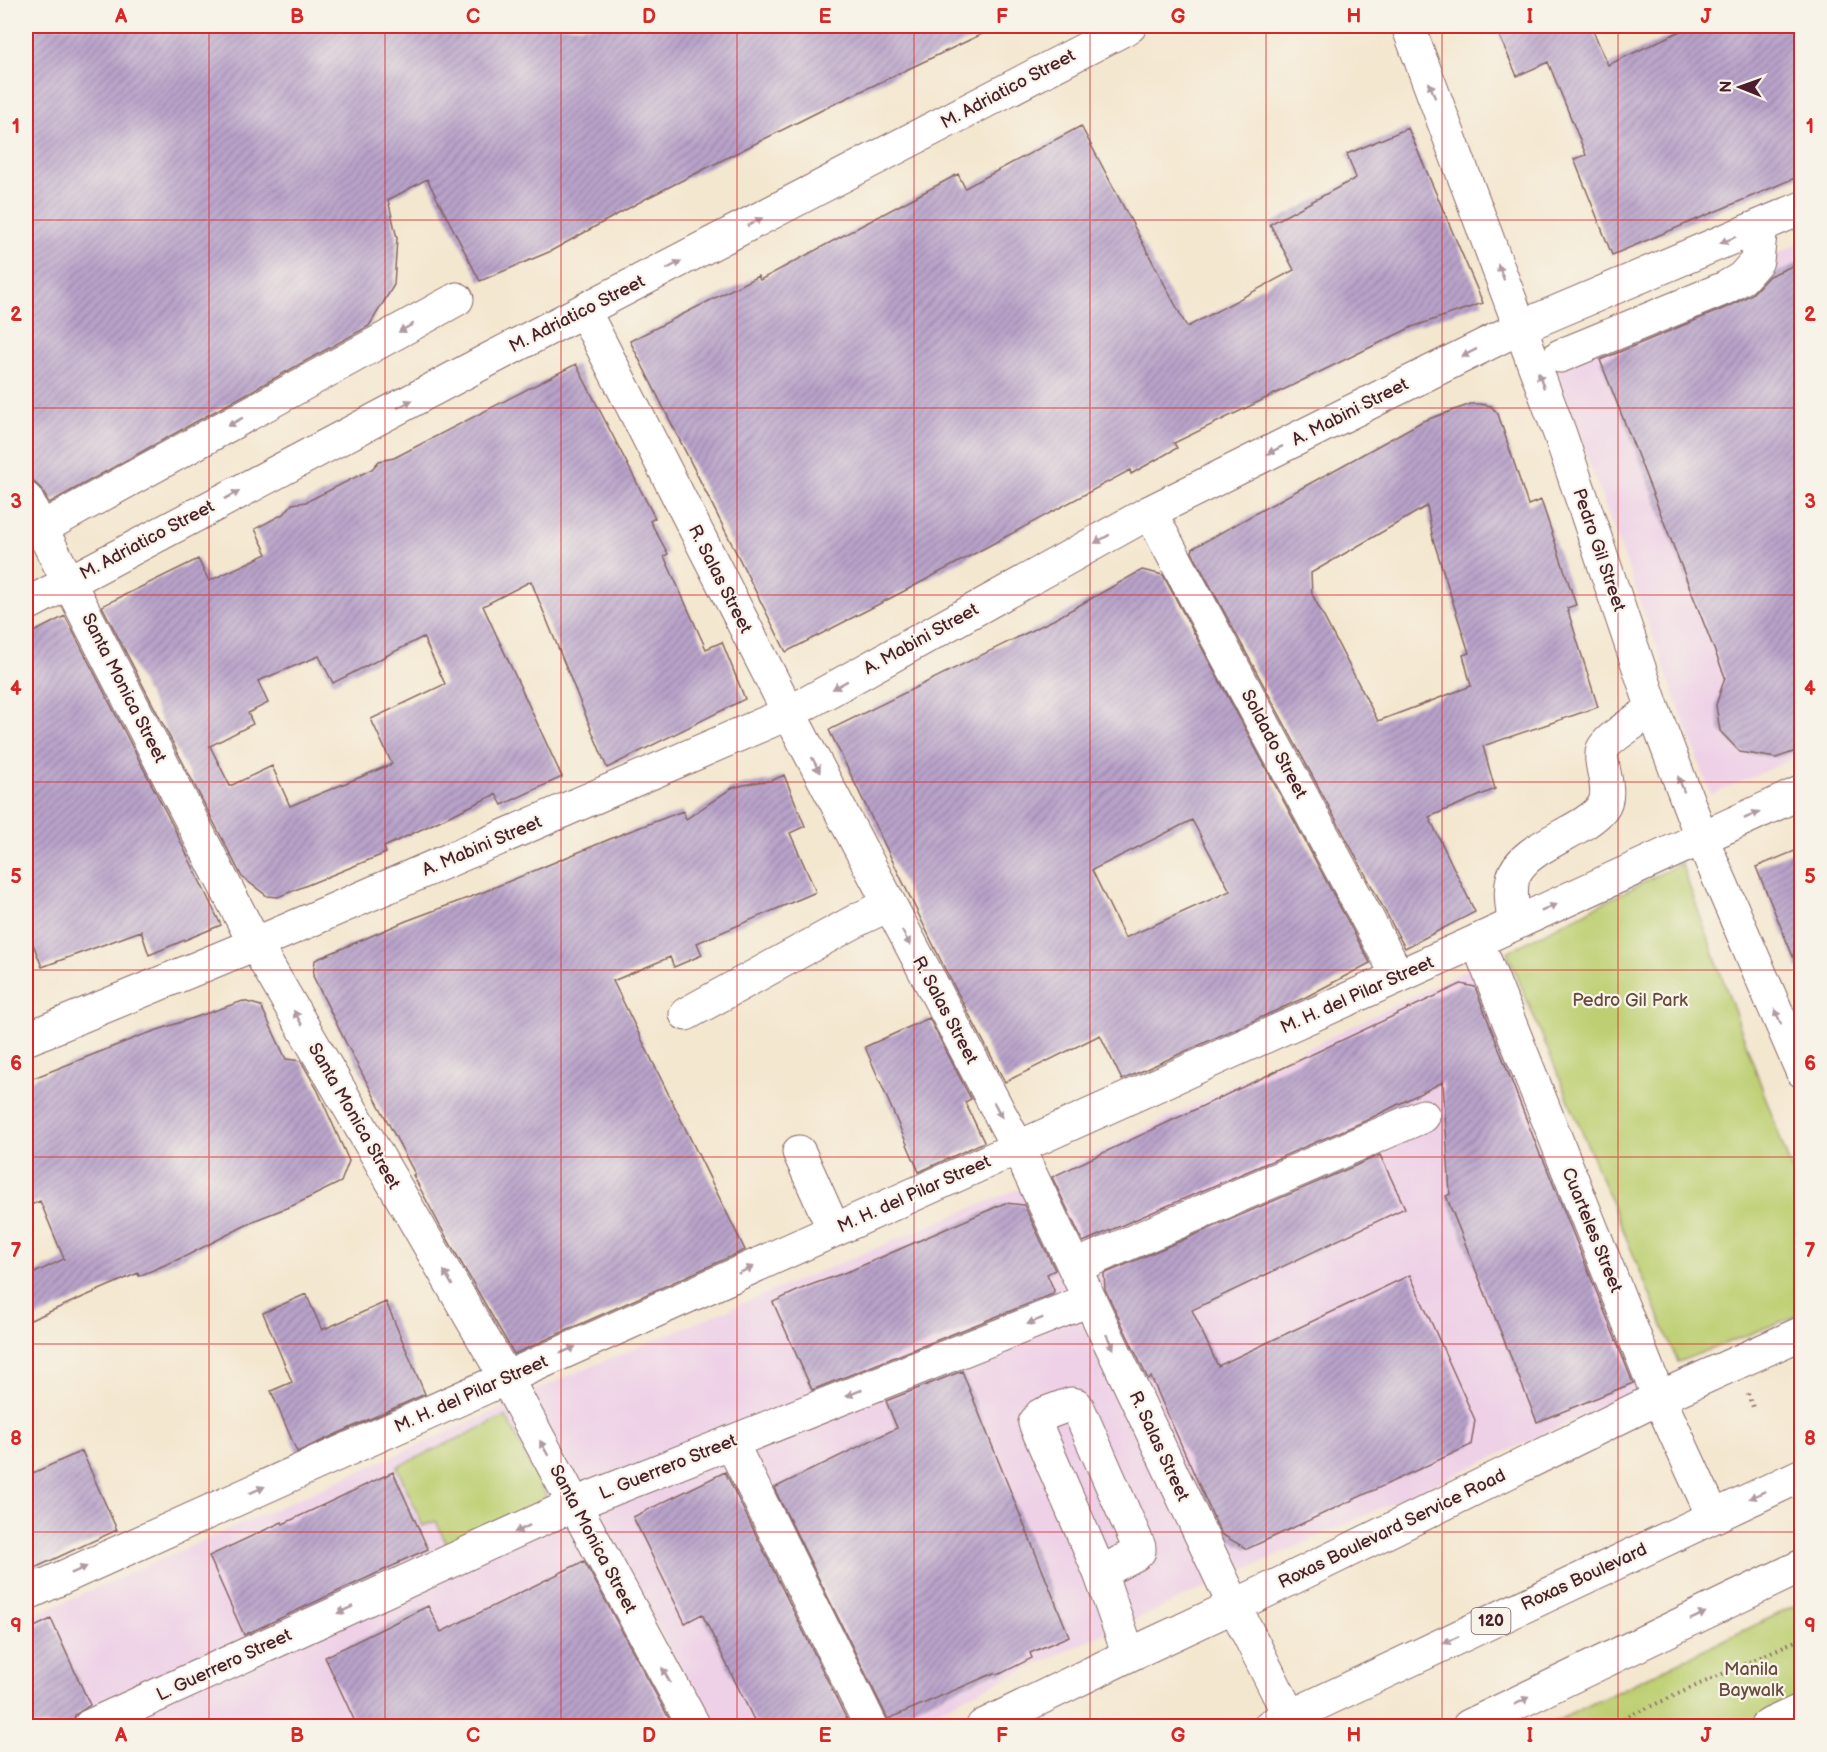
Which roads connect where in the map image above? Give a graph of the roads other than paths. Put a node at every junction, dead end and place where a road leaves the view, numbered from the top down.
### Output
1 (1130, 26) edge
2 (1408, 26) edge
3 (1802, 208) edge
4 (1761, 226) junction
5 (457, 299) dead end
6 (584, 311) junction
7 (1521, 327) junction
8 (1560, 356) dead end
9 (26, 500) edge
10 (1150, 512) junction
11 (40, 529) junction
12 (69, 581) junction
13 (26, 605) edge
14 (1653, 709) junction
15 (789, 713) junction
16 (1802, 792) edge
17 (1702, 839) junction
18 (889, 905) junction
19 (1514, 924) junction
20 (1477, 941) junction
21 (255, 945) junction
22 (1398, 976) junction
23 (686, 1014) dead end
24 (26, 1039) edge
25 (1802, 1071) edge
26 (1422, 1116) dead end
27 (1018, 1148) junction
28 (799, 1152) dead end
29 (834, 1230) junction
30 (1074, 1268) junction
31 (1089, 1299) junction
32 (1802, 1333) edge
33 (506, 1378) junction
34 (1659, 1398) junction
35 (731, 1442) junction
36 (1802, 1475) edge
37 (575, 1504) junction
38 (1713, 1516) junction
39 (1802, 1566) edge
40 (1100, 1573) junction
41 (26, 1594) edge
42 (1234, 1605) junction
43 (1129, 1655) junction
44 (1802, 1710) edge
45 (1280, 1722) edge
46 (90, 1726) edge
47 (694, 1726) edge
48 (871, 1726) edge
49 (983, 1726) edge
50 (1469, 1726) edge
51 (1767, 1726) edge

6 -> 1 main road, M. Adriatico Street
7 -> 2 main road, Pedro Gil Street
3 - 4 main road, A. Mabini Street
4 -> 7 main road, A. Mabini Street
4 - 8 main road
5 -> 11 main road
12 -> 6 main road, M. Adriatico Street
6 - 15 main road, R. Salas Street
7 -> 10 main road, A. Mabini Street
14 -> 7 main road, Pedro Gil Street
9 - 11 main road, Santa Monica Street
10 -> 15 main road, A. Mabini Street
10 - 22 main road, Soldado Street
11 - 12 main road, Santa Monica Street
12 - 13 main road, M. Adriatico Street
12 - 21 main road, Santa Monica Street
17 -> 14 main road, Pedro Gil Street
14 - 19 main road
15 -> 18 main road, R. Salas Street
15 - 21 main road, A. Mabini Street
17 -> 16 main road, M. H. del Pilar Street
19 -> 17 main road, M. H. del Pilar Street
25 -> 17 main road, Pedro Gil Street
18 - 23 main road
18 -> 27 main road, R. Salas Street
19 - 20 main road, M. H. del Pilar Street
20 - 22 main road, M. H. del Pilar Street
20 - 34 main road, Cuarteles Street
21 - 24 main road, A. Mabini Street
33 -> 21 main road, Santa Monica Street
22 - 27 main road, M. H. del Pilar Street
26 - 30 main road
27 - 29 main road, M. H. del Pilar Street
27 - 30 main road, R. Salas Street
28 - 29 main road
33 -> 29 main road, M. H. del Pilar Street
30 - 31 main road, R. Salas Street
31 -> 35 main road, L. Guerrero Street
31 -> 42 main road, R. Salas Street
32 - 34 main road, Roxas Boulevard Service Road
37 -> 33 main road, Santa Monica Street
41 -> 33 main road, M. H. del Pilar Street
34 - 38 main road, Cuarteles Street
34 - 42 main road, Roxas Boulevard Service Road
35 - 37 main road, L. Guerrero Street
35 - 48 main road
36 -> 38 main road, Roxas Boulevard / 120
37 -> 46 main road, L. Guerrero Street
47 -> 37 main road, Santa Monica Street
38 -> 45 main road, Roxas Boulevard / 120
50 -> 39 main road
40 - 40 main road
40 - 43 main road
42 - 43 main road, Roxas Boulevard Service Road
42 - 45 main road, R. Salas Street
43 - 49 main road, Roxas Boulevard Service Road
44 - 51 main road

